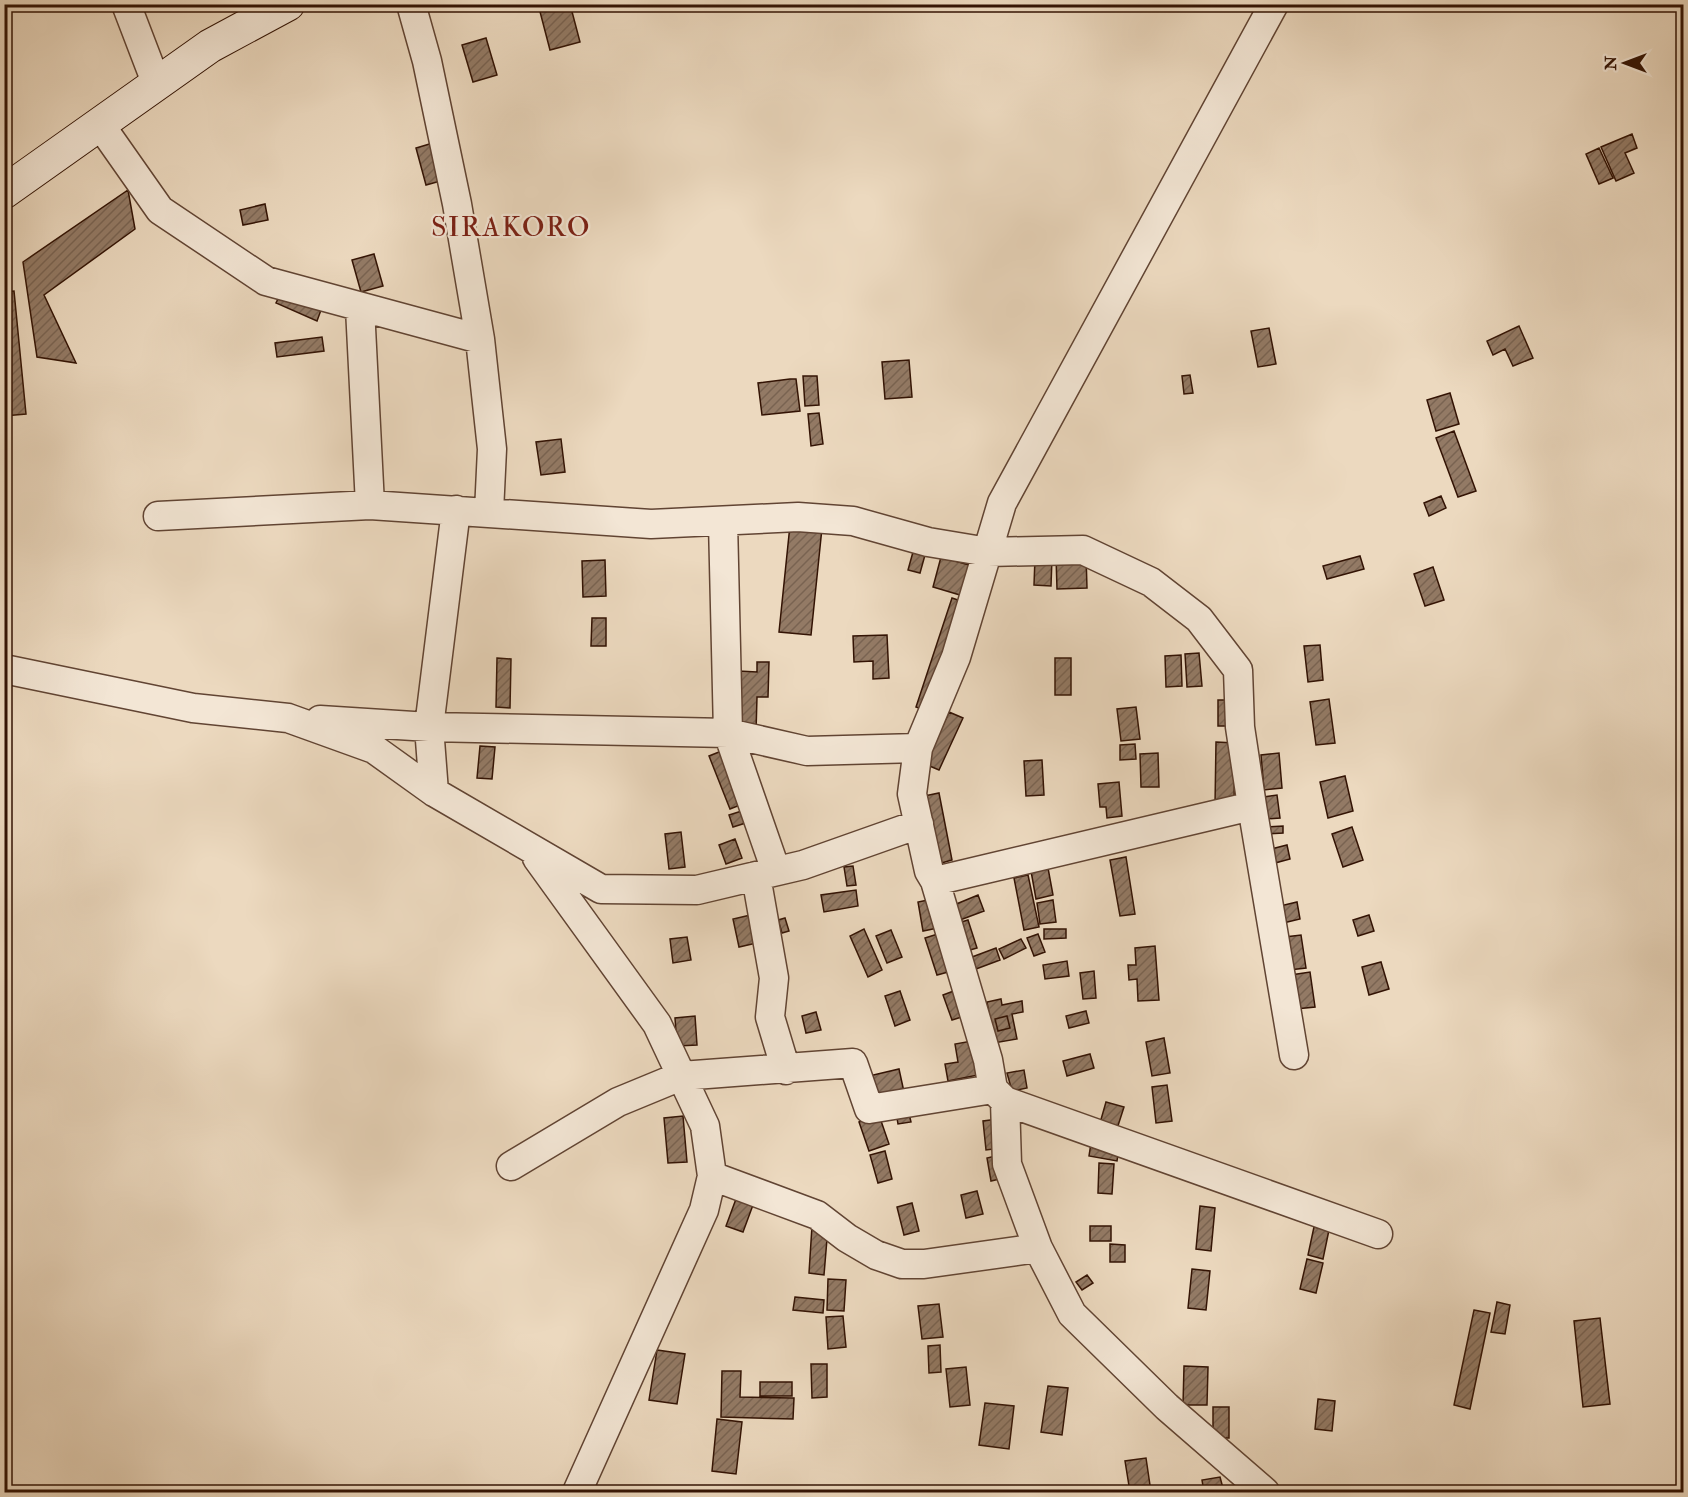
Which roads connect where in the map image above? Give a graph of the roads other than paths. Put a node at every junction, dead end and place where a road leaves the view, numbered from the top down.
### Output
1 (126, 4) edge
2 (288, 4) edge
3 (411, 4) edge
4 (1274, 4) edge
5 (157, 85) junction
6 (101, 126) junction
7 (4, 192) edge
8 (360, 308) junction
9 (480, 339) junction
10 (370, 505) junction
11 (456, 510) junction
12 (489, 512) junction
13 (158, 516) dead end
14 (723, 522) junction
15 (988, 552) junction
16 (4, 669) edge
17 (288, 718) junction
18 (429, 727) junction
19 (728, 733) junction
20 (918, 747) junction
21 (434, 792) junction
22 (1251, 806) junction
23 (919, 824) junction
24 (532, 851) junction
25 (766, 873) junction
26 (935, 881) junction
27 (1294, 1055) dead end
28 (786, 1070) junction
29 (681, 1076) junction
30 (999, 1095) junction
31 (511, 1166) dead end
32 (712, 1176) junction
33 (1378, 1234) dead end
34 (1038, 1248) junction
35 (577, 1492) edge
36 (1264, 1492) edge

1 - 5 street
2 - 5 main road
3 - 9 street
4 - 15 street
5 - 6 main road
6 - 7 main road
6 - 8 street
8 - 9 street
8 - 10 street
9 - 12 street
10 - 11 street
10 - 13 street
11 - 12 street
11 - 18 street
12 - 14 street
14 - 15 street
14 - 19 street
15 - 20 street
15 - 22 street
16 - 17 street
17 - 18 street
17 - 21 street
18 - 19 street
18 - 21 street
19 - 20 street
19 - 25 street
20 - 23 street
21 - 24 street
22 - 26 street
22 - 27 street
23 - 25 street
23 - 26 street
24 - 25 street
24 - 29 street
25 - 28 street
26 - 30 street
28 - 29 street
28 - 30 street
29 - 31 street
29 - 32 street
30 - 33 street
30 - 34 street
32 - 34 street
32 - 35 street
34 - 36 street

